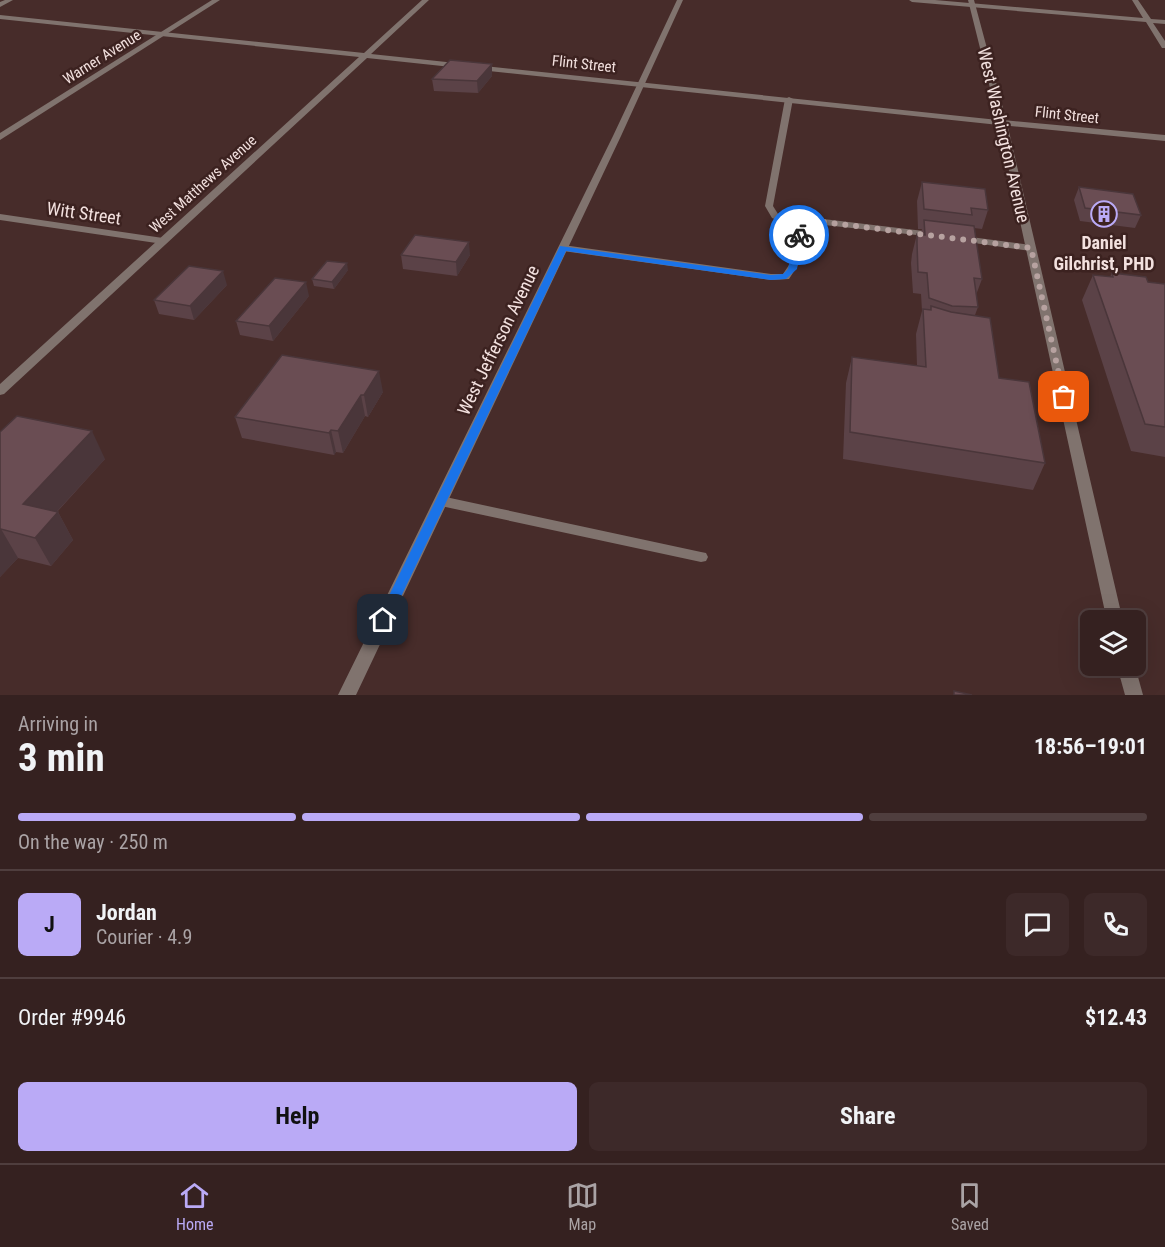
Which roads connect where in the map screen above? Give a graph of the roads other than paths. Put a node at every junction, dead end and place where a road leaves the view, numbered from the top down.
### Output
1 (10, 0) edge
2 (217, 0) edge
3 (426, 0) edge
4 (680, 0) edge
5 (912, 0) edge
6 (1135, 0) edge
7 (972, 2) edge
8 (0, 5) edge
9 (0, 17) edge
10 (1148, 20) junction
11 (1165, 22) edge
12 (165, 34) junction
13 (1165, 46) edge
14 (367, 55) junction
15 (641, 84) junction
16 (789, 99) junction
17 (1003, 123) junction
18 (0, 137) edge
19 (1165, 138) edge
20 (0, 217) edge
21 (802, 227) junction
22 (937, 235) edge
23 (948, 237) edge
24 (163, 241) junction
25 (563, 248) junction
26 (1031, 248) junction
27 (0, 391) edge
28 (441, 501) junction
29 (701, 557) dead end
30 (1113, 610) edge
31 (1129, 676) edge
32 (347, 695) edge
33 (1134, 695) edge

1 - 8 street
2 - 12 street, Warner Avenue
3 - 14 street, West Matthews Avenue
4 - 15 street, West Jefferson Avenue
5 - 7 street
6 - 10 street
7 - 10 street
7 - 17 street, West Washington Avenue
9 - 12 street, Flint Street
10 - 11 street
10 - 13 street
12 - 14 street, Flint Street
12 - 18 street, Warner Avenue
14 - 15 street, Flint Street
14 - 24 street, West Matthews Avenue
15 - 16 street, Flint Street
15 - 25 street, West Jefferson Avenue
16 - 17 street, Flint Street
16 - 21 lane
17 - 19 street, Flint Street
17 - 26 street, West Washington Avenue
20 - 24 street, Witt Street
21 - 22 lane
21 - 25 lane
23 - 26 lane
24 - 27 street, West Matthews Avenue
25 - 28 street, West Jefferson Avenue
26 - 30 street, West Washington Avenue
28 - 29 lane
28 - 32 street, West Jefferson Avenue
31 - 33 street

